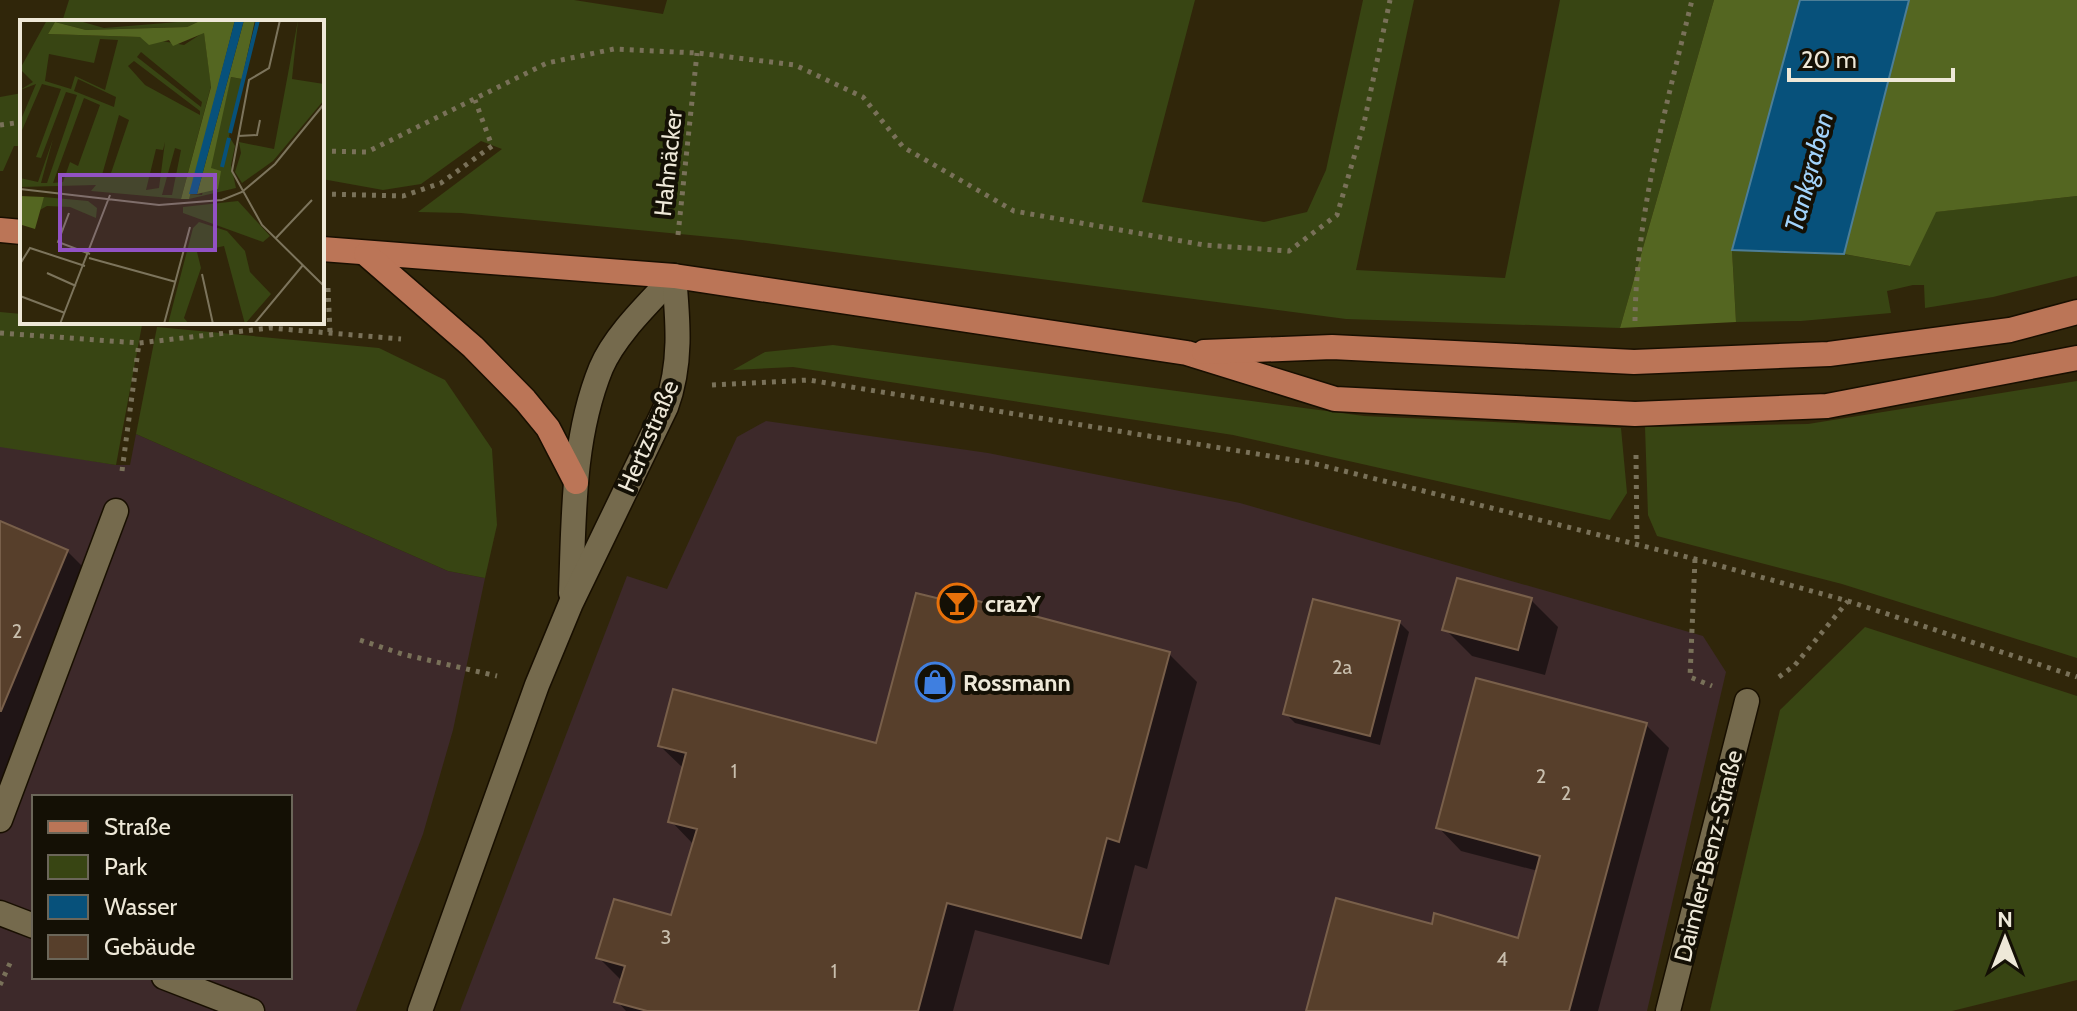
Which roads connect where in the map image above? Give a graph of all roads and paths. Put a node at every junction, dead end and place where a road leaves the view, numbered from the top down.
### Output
1 (1390, 0) edge
2 (1692, 0) edge
3 (697, 53) junction
4 (475, 100) junction
5 (20, 122) edge
6 (0, 125) edge
7 (324, 151) edge
8 (324, 194) edge
9 (0, 230) edge
10 (20, 232) edge
11 (324, 249) edge
12 (366, 254) junction
13 (674, 276) junction
14 (2077, 312) edge
15 (0, 333) edge
16 (139, 343) junction
17 (473, 347) junction
18 (1187, 353) junction
19 (2077, 358) edge
20 (1634, 362) junction
21 (675, 382) junction
22 (576, 482) junction
23 (116, 511) joint
24 (1695, 559) junction
25 (1848, 601) junction
26 (571, 603) junction
27 (360, 640) dead end
28 (2077, 677) edge
29 (537, 685) junction
30 (1747, 701) junction
31 (0, 820) edge
32 (0, 913) edge
33 (32, 925) edge
34 (169, 979) edge
35 (252, 1011) edge
36 (420, 1011) edge
37 (1668, 1011) edge

1 - 3 path
2 - 20 path
3 - 4 path
3 - 13 path, Hahnäcker
4 - 7 path
4 - 8 path
5 - 6 path
9 - 10 main road
11 - 12 main road
12 - 13 main road
12 - 17 main road
13 - 18 main road
13 - 21 street, Hertzstraße
13 - 22 street, Hertzstraße
14 - 20 main road
15 - 16 path
16 - 17 path
16 - 23 path
17 - 22 main road
18 - 19 main road
18 - 20 main road
21 - 24 path
21 - 26 street, Hertzstraße
22 - 26 street, Hertzstraße
23 - 31 street
24 - 25 path
24 - 30 path
25 - 28 path
25 - 30 path
26 - 29 street, Hertzstraße
27 - 29 path
29 - 36 street, Hertzstraße
30 - 37 street, Daimler-Benz-Straße
32 - 33 street
34 - 35 street

